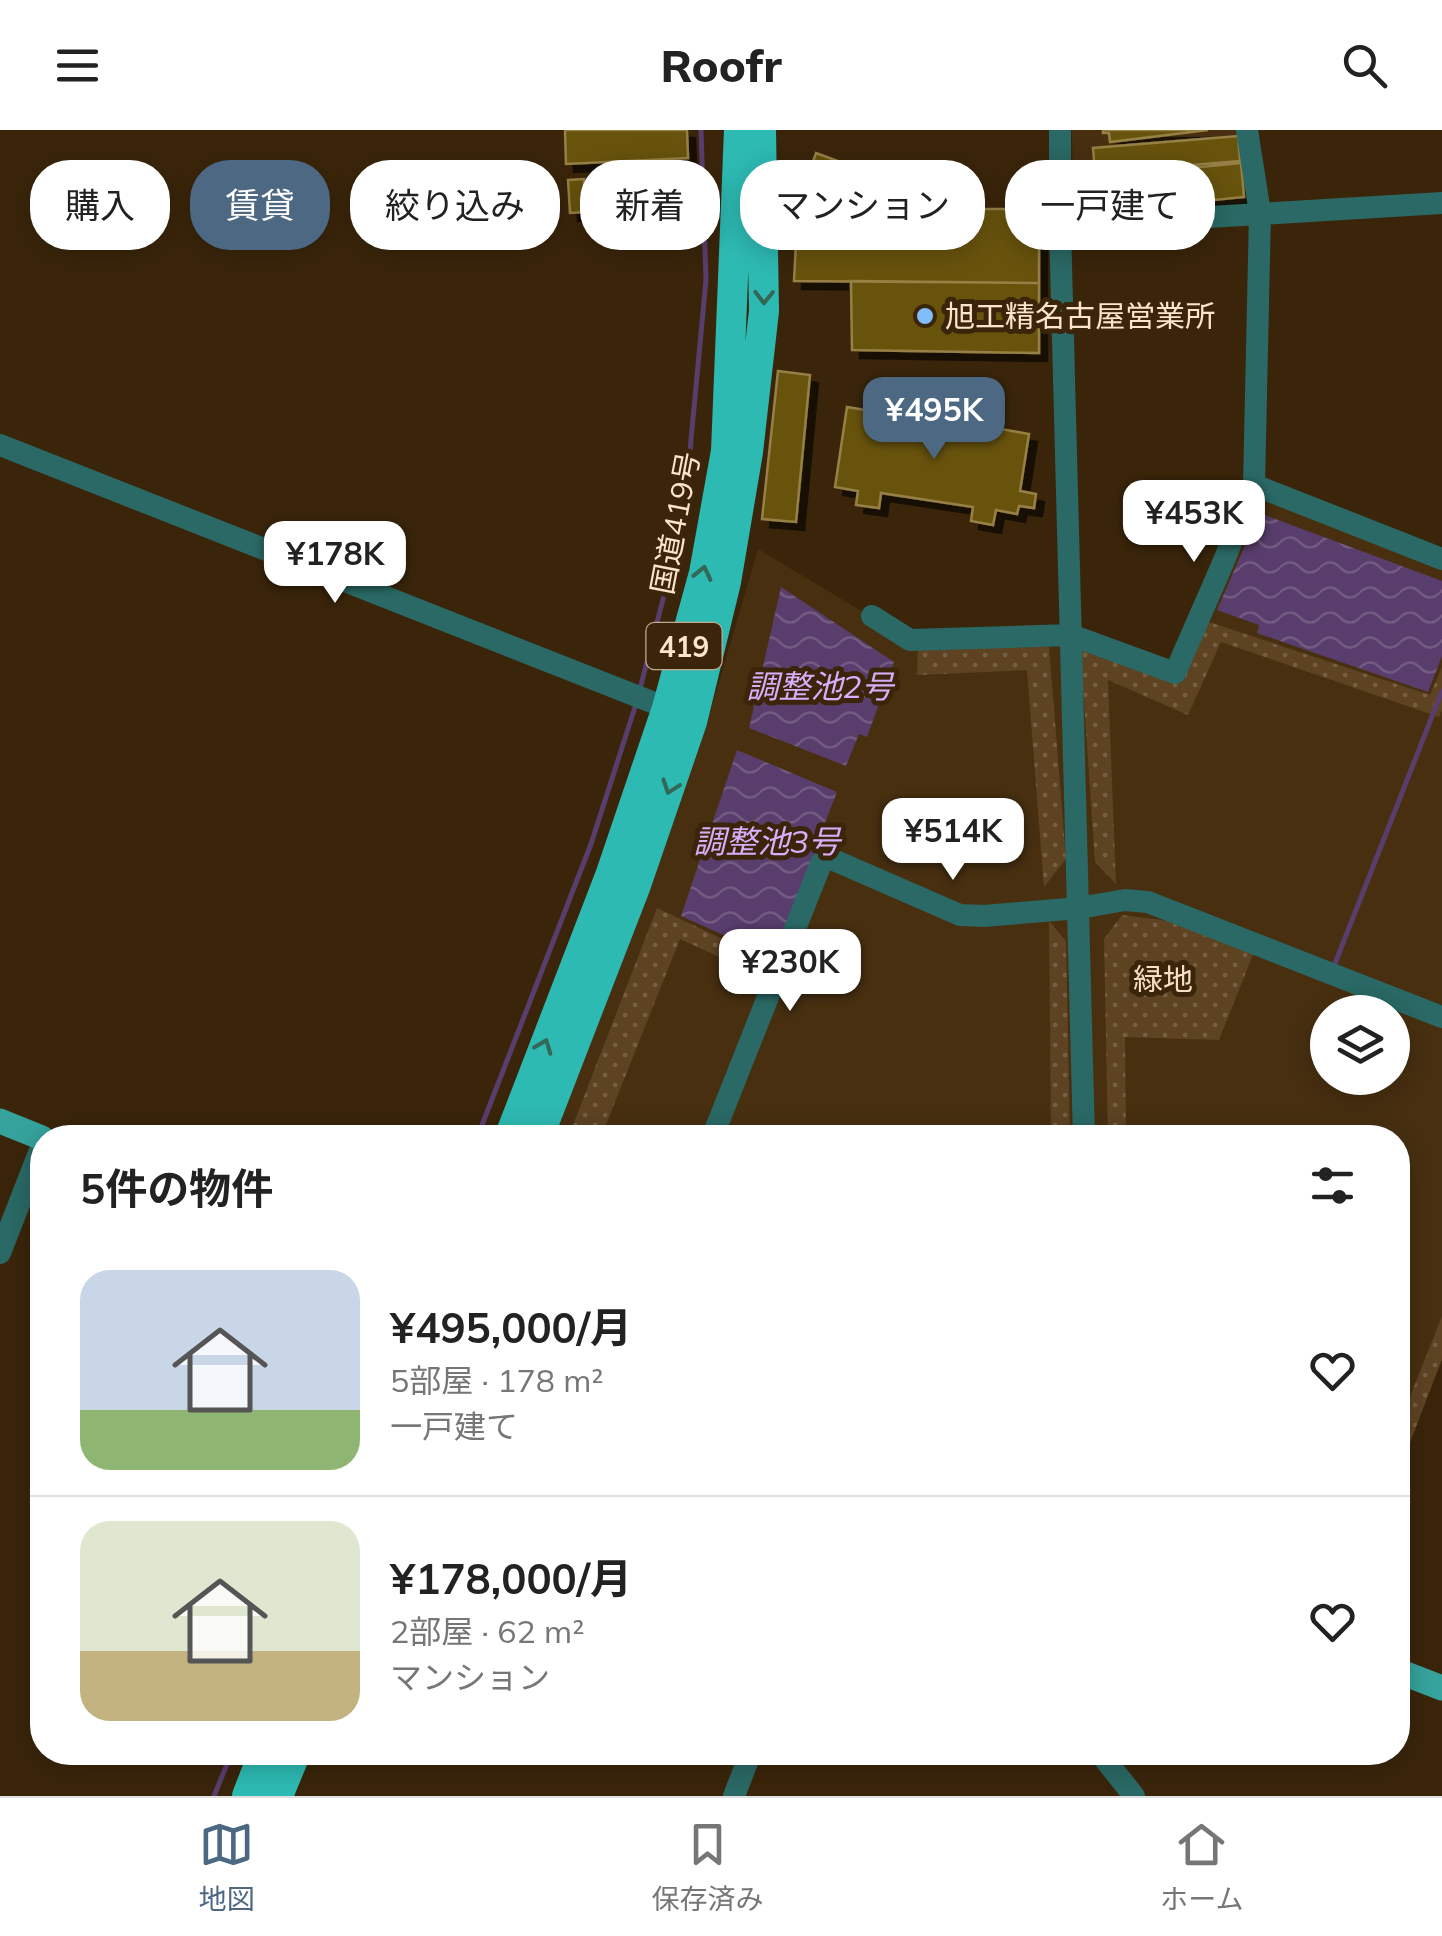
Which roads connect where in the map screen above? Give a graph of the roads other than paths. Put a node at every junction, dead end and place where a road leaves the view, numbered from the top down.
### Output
1 (739, 130) edge
2 (761, 130) edge
3 (1060, 130) edge
4 (1247, 130) edge
5 (1060, 160) edge
6 (1442, 203) edge
7 (1260, 213) junction
8 (1215, 216) edge
9 (1061, 250) edge
10 (0, 445) edge
11 (1254, 485) junction
12 (1442, 559) edge
13 (872, 616) dead end
14 (1071, 635) junction
15 (680, 715) junction
16 (1078, 908) junction
17 (1442, 1017) edge
18 (0, 1121) edge
19 (514, 1125) edge
20 (543, 1125) edge
21 (717, 1125) edge
22 (1084, 1125) edge
23 (30, 1136) edge
24 (30, 1174) edge
25 (0, 1253) edge
26 (1410, 1676) edge
27 (1442, 1688) edge
28 (259, 1765) edge
29 (291, 1765) edge
30 (746, 1765) edge
31 (1109, 1765) edge
32 (247, 1796) edge
33 (278, 1796) edge
34 (734, 1796) edge
35 (1134, 1796) edge

15 -> 1 highway, 国道419号 / 419
2 -> 15 highway, 国道419号 / 419
3 - 5 street
4 - 7 street
6 - 7 street
7 - 8 street
7 - 11 street
9 - 14 street
10 - 15 street
11 - 12 street
11 - 14 street
13 - 14 street
14 - 16 street
19 -> 15 highway, 国道419号 / 419
15 -> 20 highway, 国道419号 / 419
16 - 17 street
16 - 21 street
16 - 22 street
18 - 23 main road
24 - 25 street
26 - 27 main road
28 - 32 highway
29 - 33 highway
30 - 34 street
31 - 35 street

